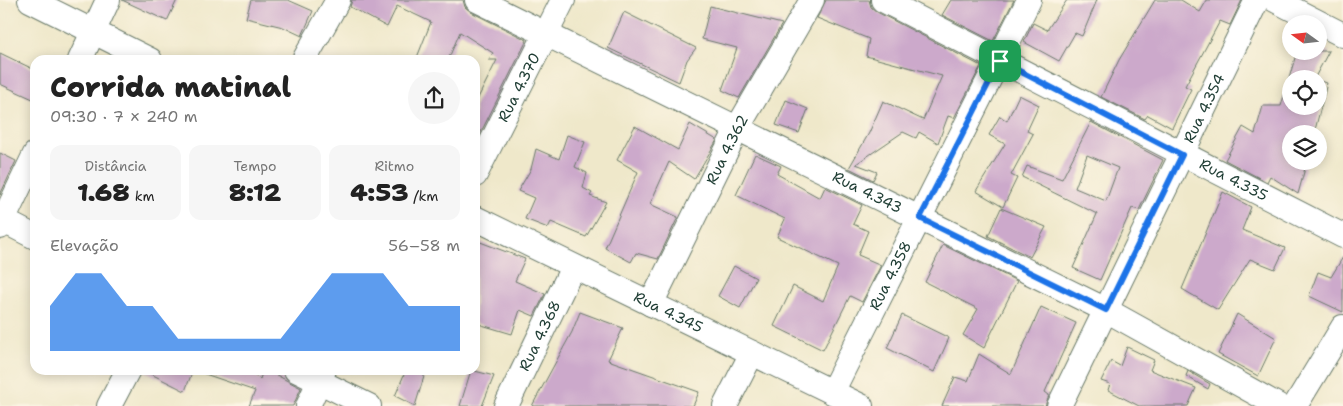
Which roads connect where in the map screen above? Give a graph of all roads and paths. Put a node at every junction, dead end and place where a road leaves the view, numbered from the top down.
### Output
1 (30, 0) edge
2 (108, 0) edge
3 (338, 0) edge
4 (477, 0) edge
5 (563, 0) edge
6 (812, 0) edge
7 (883, 0) edge
8 (1029, 0) edge
9 (1257, 0) edge
10 (1275, 0) edge
11 (93, 32) junction
12 (546, 34) junction
13 (1343, 35) edge
14 (82, 55) edge
15 (140, 55) edge
16 (307, 55) edge
17 (1000, 61) junction
18 (738, 127) junction
19 (1182, 155) junction
20 (30, 164) edge
21 (480, 165) edge
22 (920, 218) junction
23 (480, 220) edge
24 (1, 222) edge
25 (30, 235) edge
26 (1343, 236) edge
27 (573, 267) junction
28 (651, 304) junction
29 (1106, 310) junction
30 (1343, 327) edge
31 (752, 353) junction
32 (125, 375) edge
33 (322, 375) edge
34 (832, 392) junction
35 (109, 406) edge
36 (308, 406) edge
37 (369, 406) edge
38 (506, 406) edge
39 (725, 406) edge
40 (860, 406) edge
41 (1058, 406) edge
42 (1279, 406) edge
43 (1295, 406) edge

1 - 11 street
2 - 11 street
3 - 16 street
4 - 12 street, Rua 4.343
5 - 12 street, Rua 4.370
6 - 18 street, Rua 4.362
7 - 17 street, Rua 4.335
8 - 17 street, Rua 4.358
9 - 19 street, Rua 4.354
10 - 13 street
11 - 14 street
11 - 15 street
12 - 18 street, Rua 4.343
12 - 21 street, Rua 4.370
17 - 19 street, Rua 4.335
17 - 22 street, Rua 4.358
18 - 22 street, Rua 4.343
18 - 28 street, Rua 4.362
19 - 26 street, Rua 4.335
19 - 29 street, Rua 4.354
20 - 24 street
22 - 29 street, Rua 4.343
22 - 34 street, Rua 4.358
23 - 27 street, Rua 4.345
24 - 25 street
27 - 28 street, Rua 4.345
27 - 38 street, Rua 4.368
28 - 31 street, Rua 4.345
29 - 41 street, Rua 4.354
29 - 42 street, Rua 4.343
30 - 43 street
31 - 34 street, Rua 4.345
31 - 39 street
32 - 35 street
33 - 36 street
33 - 37 street
34 - 40 street, Rua 4.345

